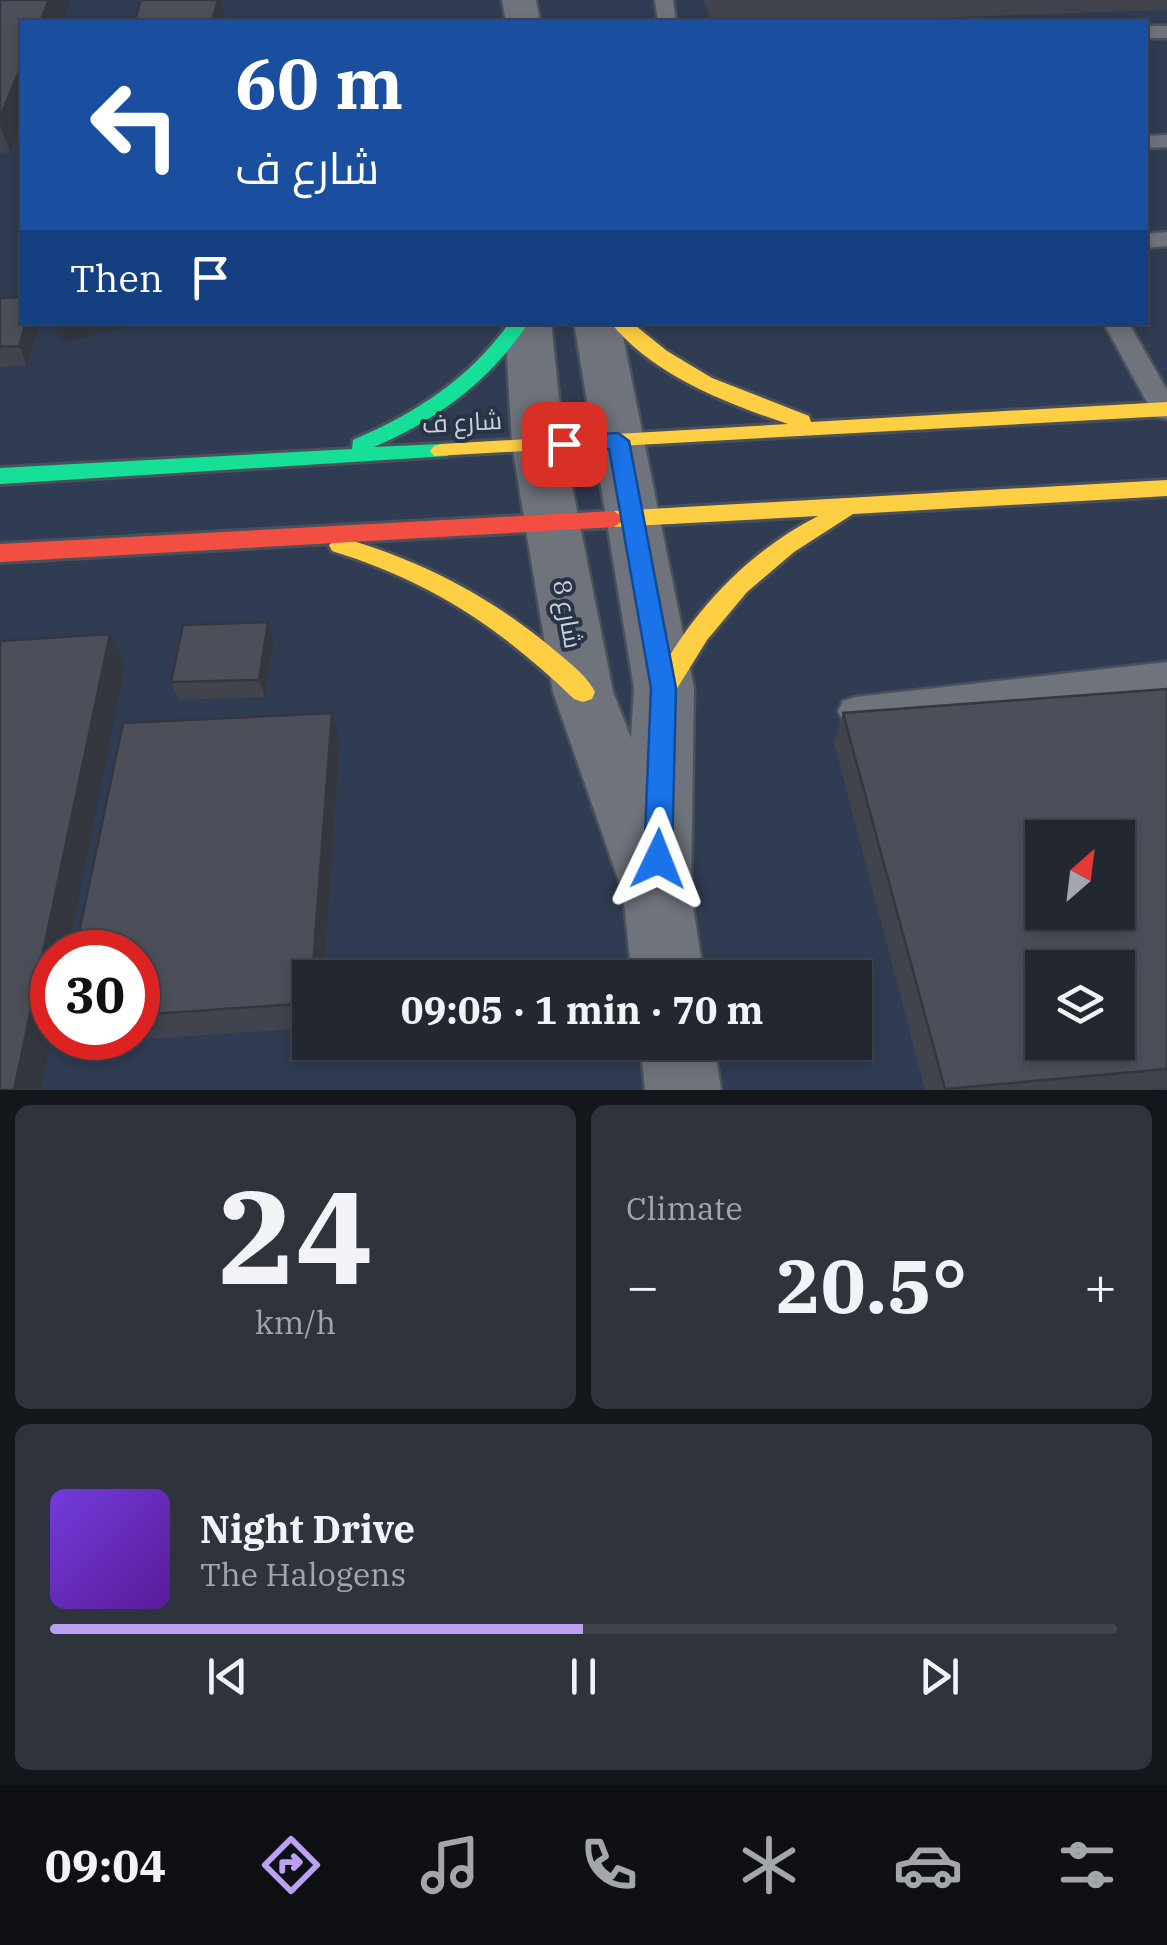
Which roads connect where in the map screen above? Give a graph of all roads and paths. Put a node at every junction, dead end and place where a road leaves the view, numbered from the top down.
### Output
1 (518, 325) edge
2 (528, 325) edge
3 (598, 325) edge
4 (623, 325) edge
5 (1118, 325) edge
6 (1166, 410) edge
7 (829, 429) junction
8 (618, 441) junction
9 (538, 445) junction
10 (329, 457) junction
11 (0, 476) edge
12 (1167, 488) edge
13 (868, 503) junction
14 (634, 517) junction
15 (551, 522) junction
16 (294, 535) junction
17 (0, 553) edge
18 (1167, 675) edge
19 (664, 688) junction
20 (582, 692) junction
21 (855, 711) edge
22 (656, 893) junction
23 (665, 960) edge
24 (679, 1060) edge
25 (683, 1090) edge

1 - 10 street
2 - 9 street, شارع 8
3 - 8 street, شارع 8
4 - 7 street
5 - 6 lane
6 - 7 street, شارع ف
7 - 8 street, شارع ف
8 - 9 street, شارع ف
8 - 14 street, شارع 8
9 - 10 street, شارع ف
9 - 15 street, شارع 8
10 - 11 street, شارع ف
12 - 13 street
13 - 14 street
13 - 19 street
14 - 15 street
14 - 19 street, شارع 8
15 - 16 street
15 - 20 street, شارع 8
16 - 17 street
16 - 20 street
18 - 21 lane
19 - 22 street, شارع 8
20 - 22 street, شارع 8
22 - 23 street, شارع 8
24 - 25 street

